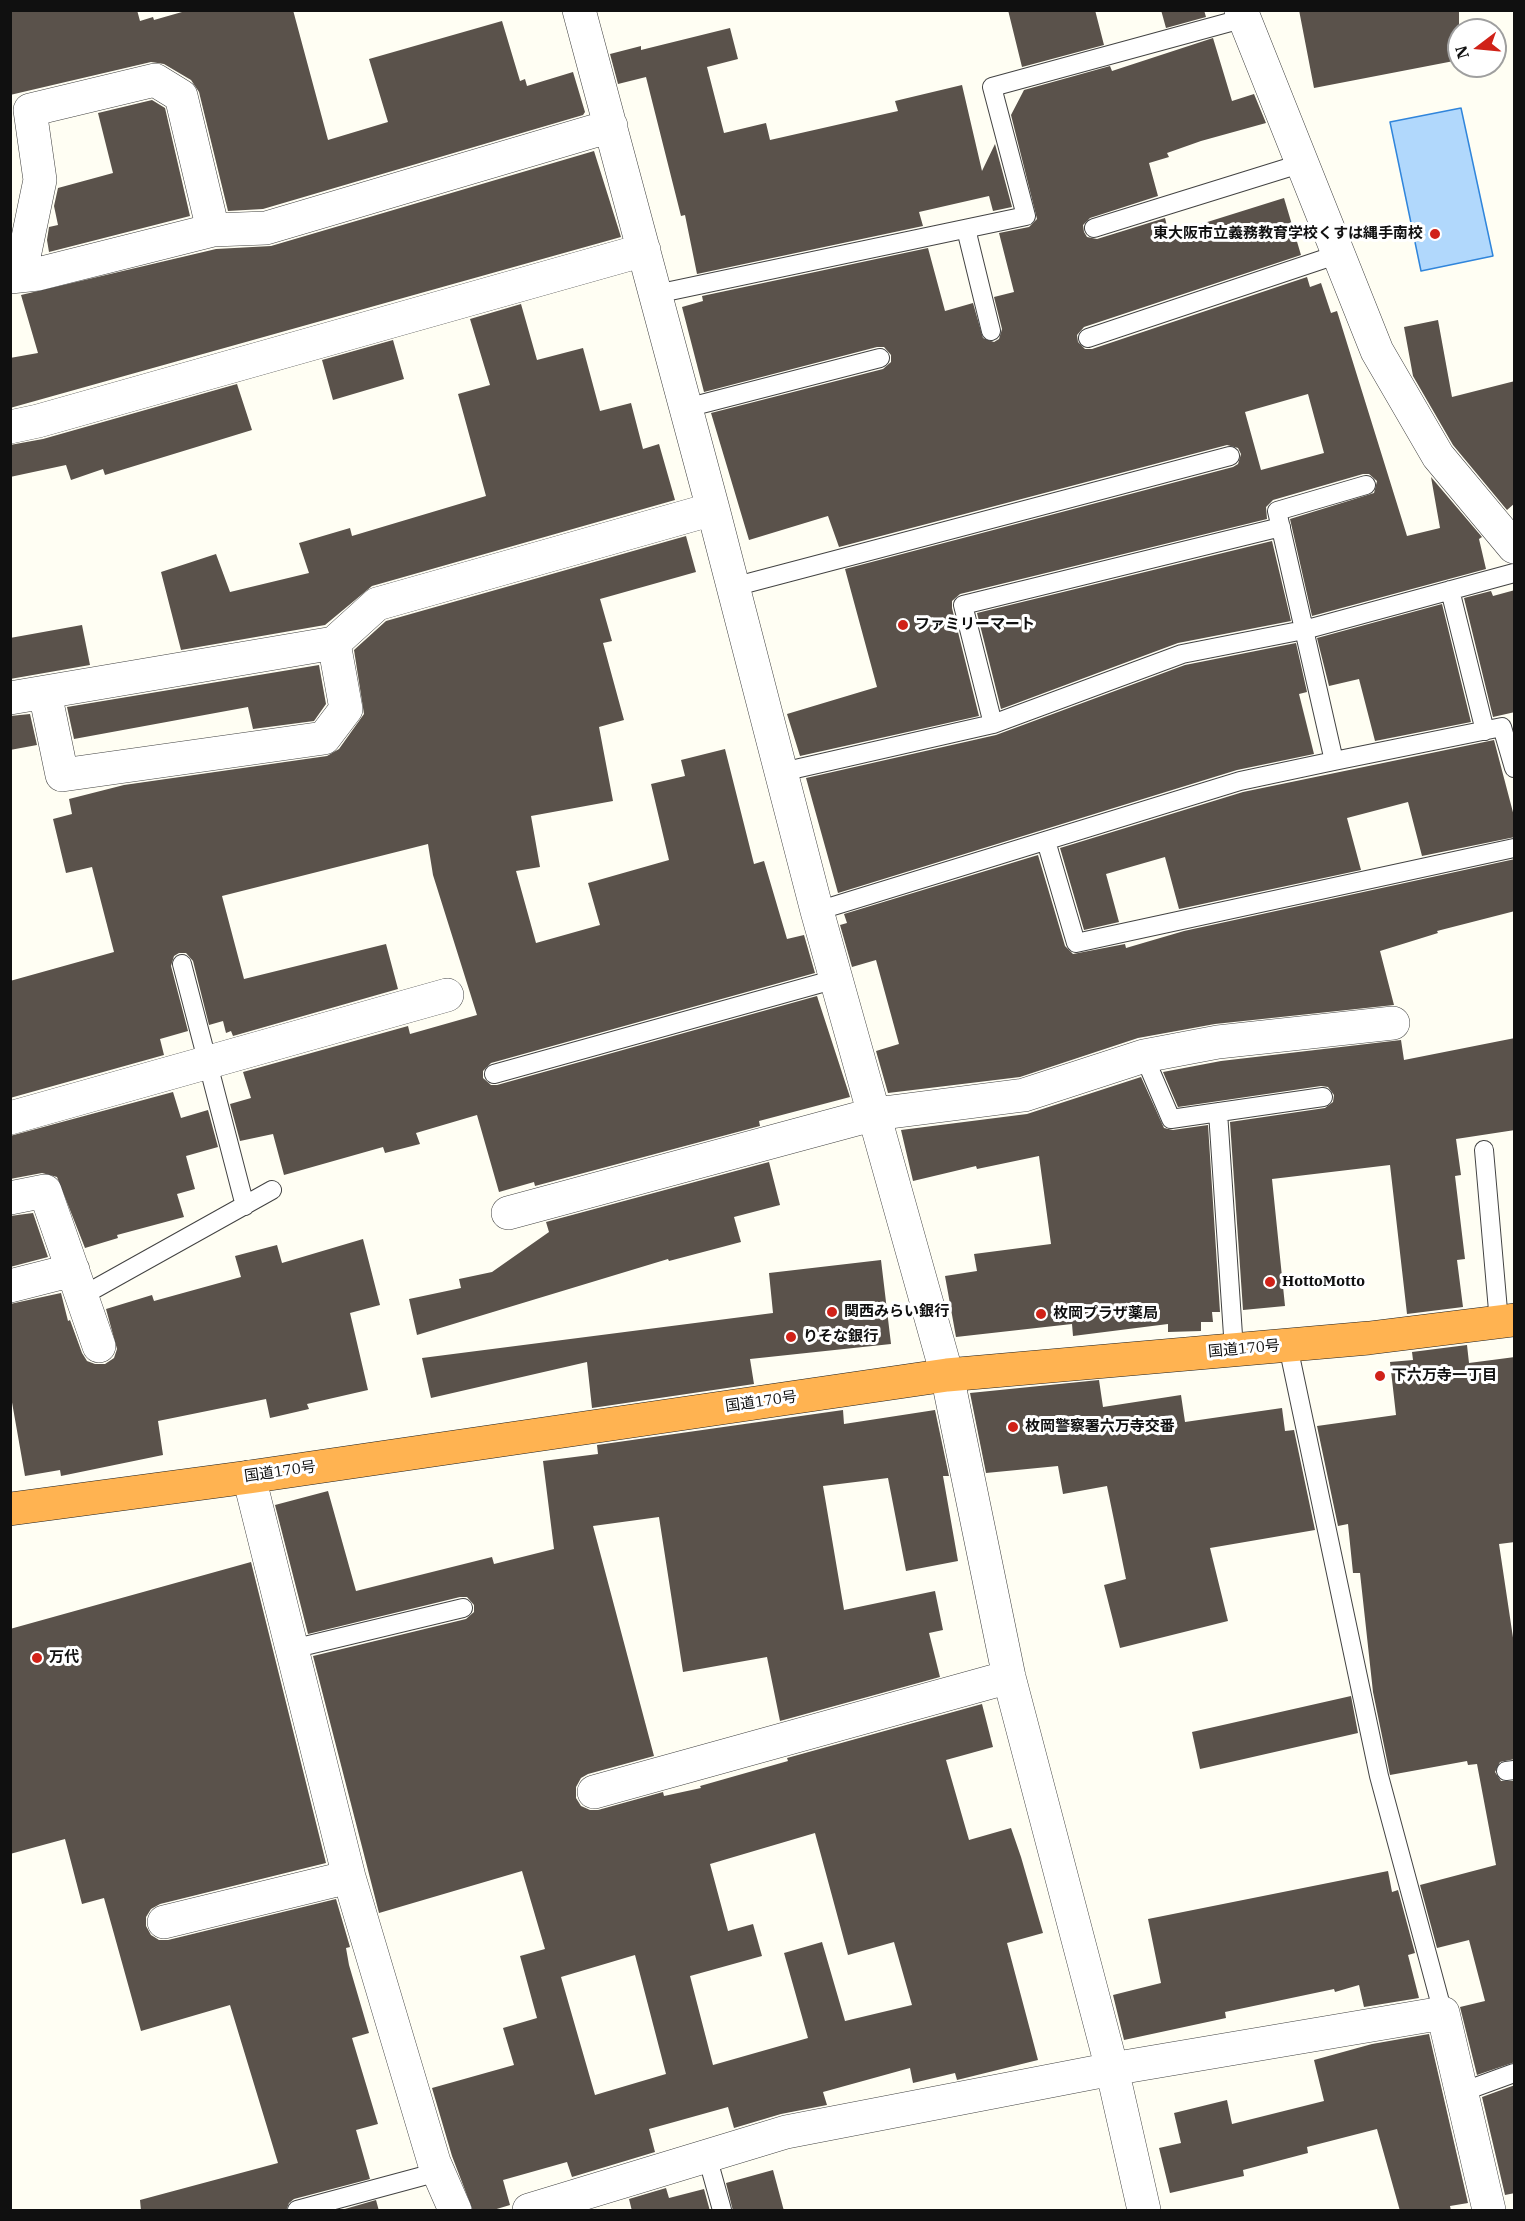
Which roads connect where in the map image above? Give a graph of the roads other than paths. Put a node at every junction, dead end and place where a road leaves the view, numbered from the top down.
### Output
1 (579, 10) edge
2 (1243, 14) edge
3 (611, 126) junction
4 (1302, 163) junction
5 (1094, 228) dead end
6 (966, 229) junction
7 (213, 230) junction
8 (644, 250) junction
9 (1339, 254) junction
10 (15, 276) edge
11 (656, 294) junction
12 (991, 331) dead end
13 (1088, 338) dead end
14 (880, 358) dead end
15 (686, 408) junction
16 (10, 427) edge
17 (1230, 456) dead end
18 (1366, 485) dead end
19 (713, 509) junction
20 (1281, 527) junction
21 (1515, 547) edge
22 (1515, 573) edge
23 (733, 587) junction
24 (1450, 590) junction
25 (1304, 630) junction
26 (334, 643) junction
27 (45, 693) junction
28 (10, 698) edge
29 (993, 724) junction
30 (1485, 731) junction
31 (1334, 761) junction
32 (1515, 768) edge
33 (782, 772) junction
34 (1046, 840) junction
35 (1515, 848) edge
36 (817, 912) junction
37 (182, 964) dead end
38 (836, 979) junction
39 (447, 995) dead end
40 (1393, 1023) dead end
41 (1144, 1056) junction
42 (208, 1062) junction
43 (494, 1074) dead end
44 (1323, 1097) dead end
45 (1218, 1112) junction
46 (875, 1114) junction
47 (10, 1118) edge
48 (1484, 1150) dead end
49 (272, 1190) dead end
50 (10, 1198) edge
51 (245, 1206) junction
52 (508, 1213) dead end
53 (77, 1283) junction
54 (10, 1286) edge
55 (1507, 1321) edge
56 (99, 1346) dead end
57 (1288, 1346) junction
58 (1234, 1350) junction
59 (947, 1374) junction
60 (249, 1477) junction
61 (10, 1509) edge
62 (463, 1608) dead end
63 (292, 1649) junction
64 (1009, 1677) junction
65 (594, 1792) dead end
66 (349, 1877) junction
67 (164, 1922) dead end
68 (1443, 2013) junction
69 (1112, 2069) junction
70 (1515, 2073) edge
71 (1462, 2092) junction
72 (707, 2156) junction
73 (438, 2172) junction
74 (601, 2200) edge
75 (297, 2211) edge
76 (455, 2211) edge
77 (529, 2211) edge
78 (722, 2211) edge
79 (1144, 2211) edge
80 (1489, 2211) edge

1 - 3 street
2 - 4 street
2 - 6 lane
3 - 7 street
3 - 8 street
4 - 5 lane
4 - 9 street
6 - 11 lane
6 - 12 lane
7 - 10 street
7 - 10 street
8 - 11 street
8 - 16 street
9 - 13 lane
9 - 21 street
11 - 15 street
14 - 15 lane
15 - 19 street
17 - 23 lane
18 - 20 lane
19 - 23 street
19 - 26 street
20 - 25 lane
20 - 29 lane
22 - 24 lane
23 - 33 street
24 - 25 lane
24 - 30 lane
25 - 29 lane
25 - 31 lane
26 - 27 street
26 - 27 street
27 - 28 street
29 - 33 lane
30 - 31 lane
30 - 32 lane
31 - 34 lane
33 - 36 street
34 - 35 lane
34 - 36 lane
36 - 38 street
37 - 42 lane
38 - 43 lane
38 - 46 street
39 - 42 street
40 - 41 street
41 - 45 lane
41 - 46 street
42 - 47 street
42 - 51 lane
44 - 45 lane
45 - 58 lane
46 - 52 street
46 - 59 street
48 - 55 lane
49 - 51 lane
50 - 53 street
51 - 53 lane
53 - 54 street
53 - 56 street
55 - 57 highway, 国道170号
57 - 58 highway, 国道170号
57 - 68 lane
58 - 59 highway, 国道170号
59 - 60 highway, 国道170号
59 - 64 street
60 - 61 highway, 国道170号
60 - 63 street
62 - 63 lane
63 - 66 street
64 - 65 street
64 - 69 street
66 - 67 street
66 - 73 street
68 - 69 street
68 - 71 street
69 - 72 street
69 - 79 street
70 - 71 lane
71 - 80 street
72 - 74 street
72 - 78 lane
73 - 75 lane
73 - 76 street
74 - 77 street

